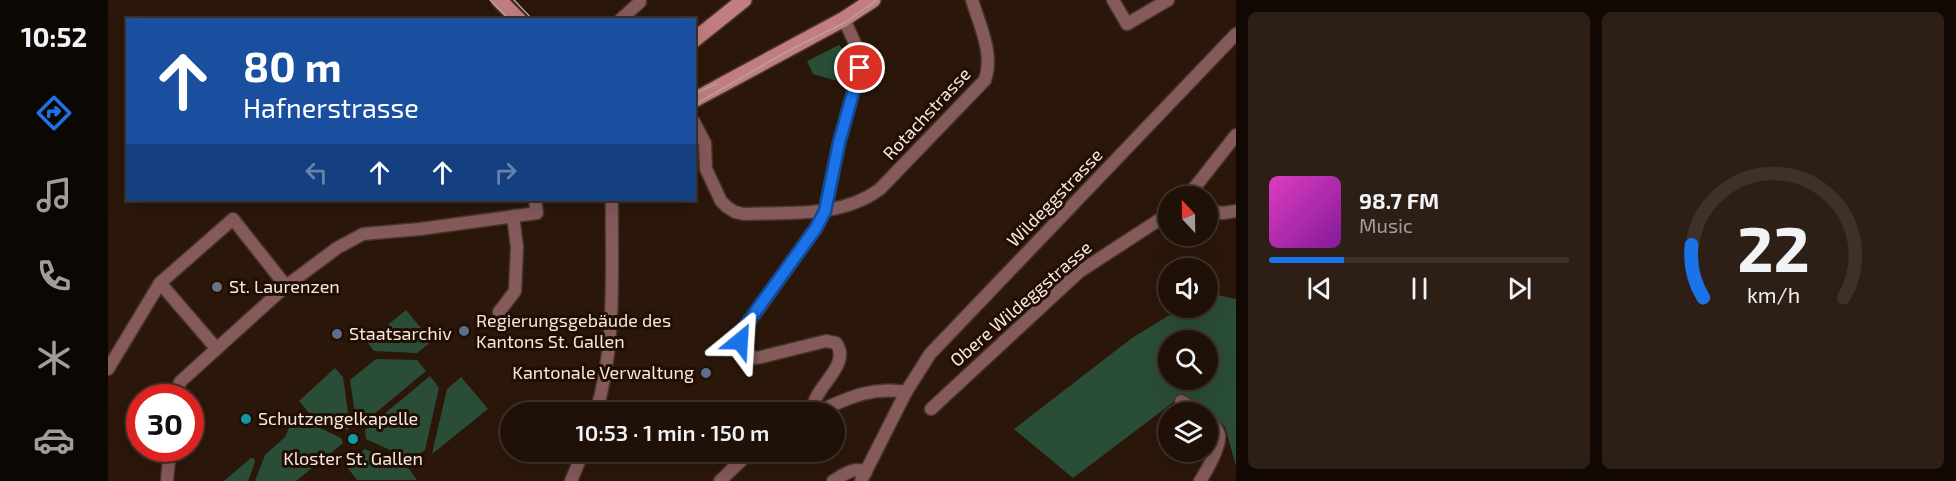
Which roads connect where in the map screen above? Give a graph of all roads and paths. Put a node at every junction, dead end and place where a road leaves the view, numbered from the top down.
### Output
1 (499, 0) edge
2 (744, 0) edge
3 (873, 0) edge
4 (972, 0) edge
5 (1113, 0) edge
6 (1168, 0) edge
7 (640, 2) dead end
8 (517, 18) edge
9 (622, 18) edge
10 (844, 19) junction
11 (1236, 34) edge
12 (696, 38) edge
13 (696, 99) edge
14 (696, 126) edge
15 (1236, 135) edge
16 (1196, 186) edge
17 (535, 201) edge
18 (612, 201) edge
19 (825, 211) junction
20 (1236, 211) edge
21 (1218, 212) edge
22 (513, 216) junction
23 (1158, 221) edge
24 (160, 284) junction
25 (286, 286) junction
26 (500, 312) dead end
27 (216, 348) junction
28 (108, 369) edge
29 (179, 384) edge
30 (906, 392) junction
31 (599, 402) edge
32 (814, 402) edge
33 (841, 402) edge
34 (931, 409) dead end
35 (169, 462) edge
36 (579, 462) edge
37 (740, 462) edge
38 (1210, 462) edge
39 (863, 477) edge
40 (167, 481) edge
41 (571, 481) edge
42 (720, 481) edge
43 (833, 481) edge
44 (1200, 481) edge

1 - 8 main road
2 - 12 main road
3 - 10 main road
4 - 19 street, Rotachstrasse
5 - 6 street
7 - 9 street
10 - 13 main road
10 - 19 street
11 - 30 street, Wildeggstrasse
14 - 19 street, Rotachstrasse
15 - 16 street
17 - 22 street
18 - 31 street
19 - 32 street
20 - 21 street
22 - 25 street
22 - 26 street
23 - 34 street, Obere Wildeggstrasse
24 - 25 street
24 - 27 street
24 - 28 street
25 - 27 street
27 - 29 street
30 - 33 street
30 - 39 street, Wildeggstrasse
35 - 40 street
36 - 41 street
37 - 42 street
38 - 44 street
39 - 43 street

